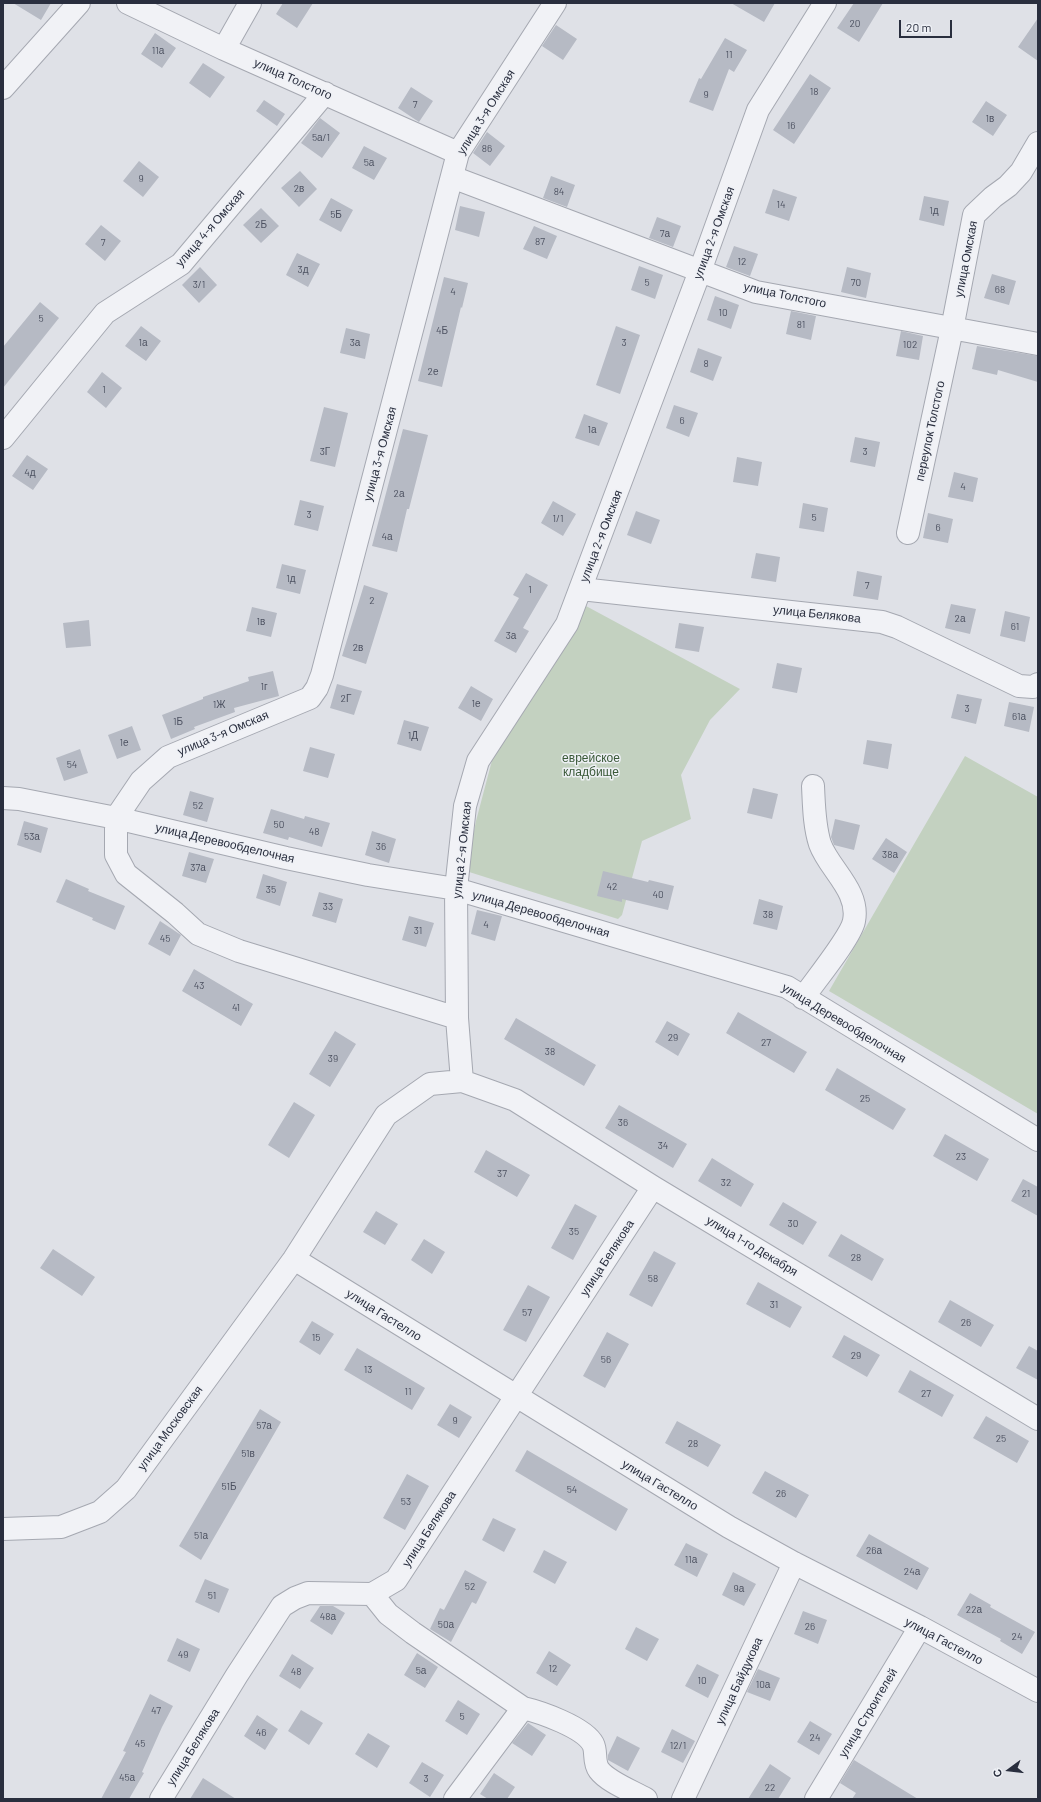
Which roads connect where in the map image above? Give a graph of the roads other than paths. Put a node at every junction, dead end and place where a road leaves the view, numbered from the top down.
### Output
1 (79, 3) edge
2 (128, 3) edge
3 (250, 3) edge
4 (555, 3) edge
5 (825, 3) edge
6 (224, 49) junction
7 (3, 88) edge
8 (325, 93) junction
9 (1038, 143) edge
10 (458, 153) junction
11 (452, 177) junction
12 (700, 271) junction
13 (952, 329) junction
14 (1038, 344) edge
15 (3, 438) edge
16 (908, 533) dead end
17 (581, 589) junction
18 (1038, 684) edge
19 (813, 786) dead end
20 (8, 795) edge
21 (116, 818) junction
22 (456, 889) junction
23 (803, 998) junction
24 (457, 1018) junction
25 (462, 1082) junction
26 (1038, 1140) edge
27 (653, 1186) junction
28 (294, 1259) junction
29 (517, 1398) junction
30 (1038, 1419) edge
31 (3, 1529) edge
32 (794, 1563) junction
33 (372, 1594) junction
34 (920, 1627) junction
35 (1038, 1691) edge
36 (523, 1708) junction
37 (161, 1799) edge
38 (455, 1799) edge
39 (646, 1799) edge
40 (683, 1799) edge
41 (816, 1799) edge

1 - 7 street
2 - 6 street, улица Толстого
3 - 6 street
4 - 10 street, улица 3-я Омская
5 - 12 street, улица 2-я Омская
6 - 8 street, улица Толстого
8 - 10 street, улица Толстого
8 - 15 street, улица 4-я Омская
9 - 13 street, улица Омская
10 - 11 street, улица 3-я Омская
11 - 12 street, улица Толстого
11 - 21 street, улица 3-я Омская
12 - 13 street, улица Толстого
12 - 17 street, улица 2-я Омская
13 - 14 street, улица Толстого
13 - 16 street, переулок Толстого
17 - 18 street, улица Белякова
17 - 22 street, улица 2-я Омская
19 - 23 street
20 - 21 street, улица Деревообделочная
21 - 22 street, улица Деревообделочная
21 - 24 street
22 - 23 street, улица Деревообделочная
22 - 24 street, улица 2-я Омская
23 - 26 street, улица Деревообделочная
24 - 25 street, улица 2-я Омская
25 - 27 street, улица 1-го Декабря
25 - 28 street, улица Московская
27 - 29 street, улица Белякова
27 - 30 street, улица 1-го Декабря
28 - 29 street, улица Гастелло
28 - 31 street, улица Московская
29 - 32 street, улица Гастелло
29 - 33 street, улица Белякова
32 - 34 street, улица Гастелло
32 - 40 street, улица Байдукова
33 - 36 street
33 - 37 street, улица Белякова
34 - 35 street, улица Гастелло
34 - 41 street, улица Строителей
36 - 38 street
36 - 39 street

